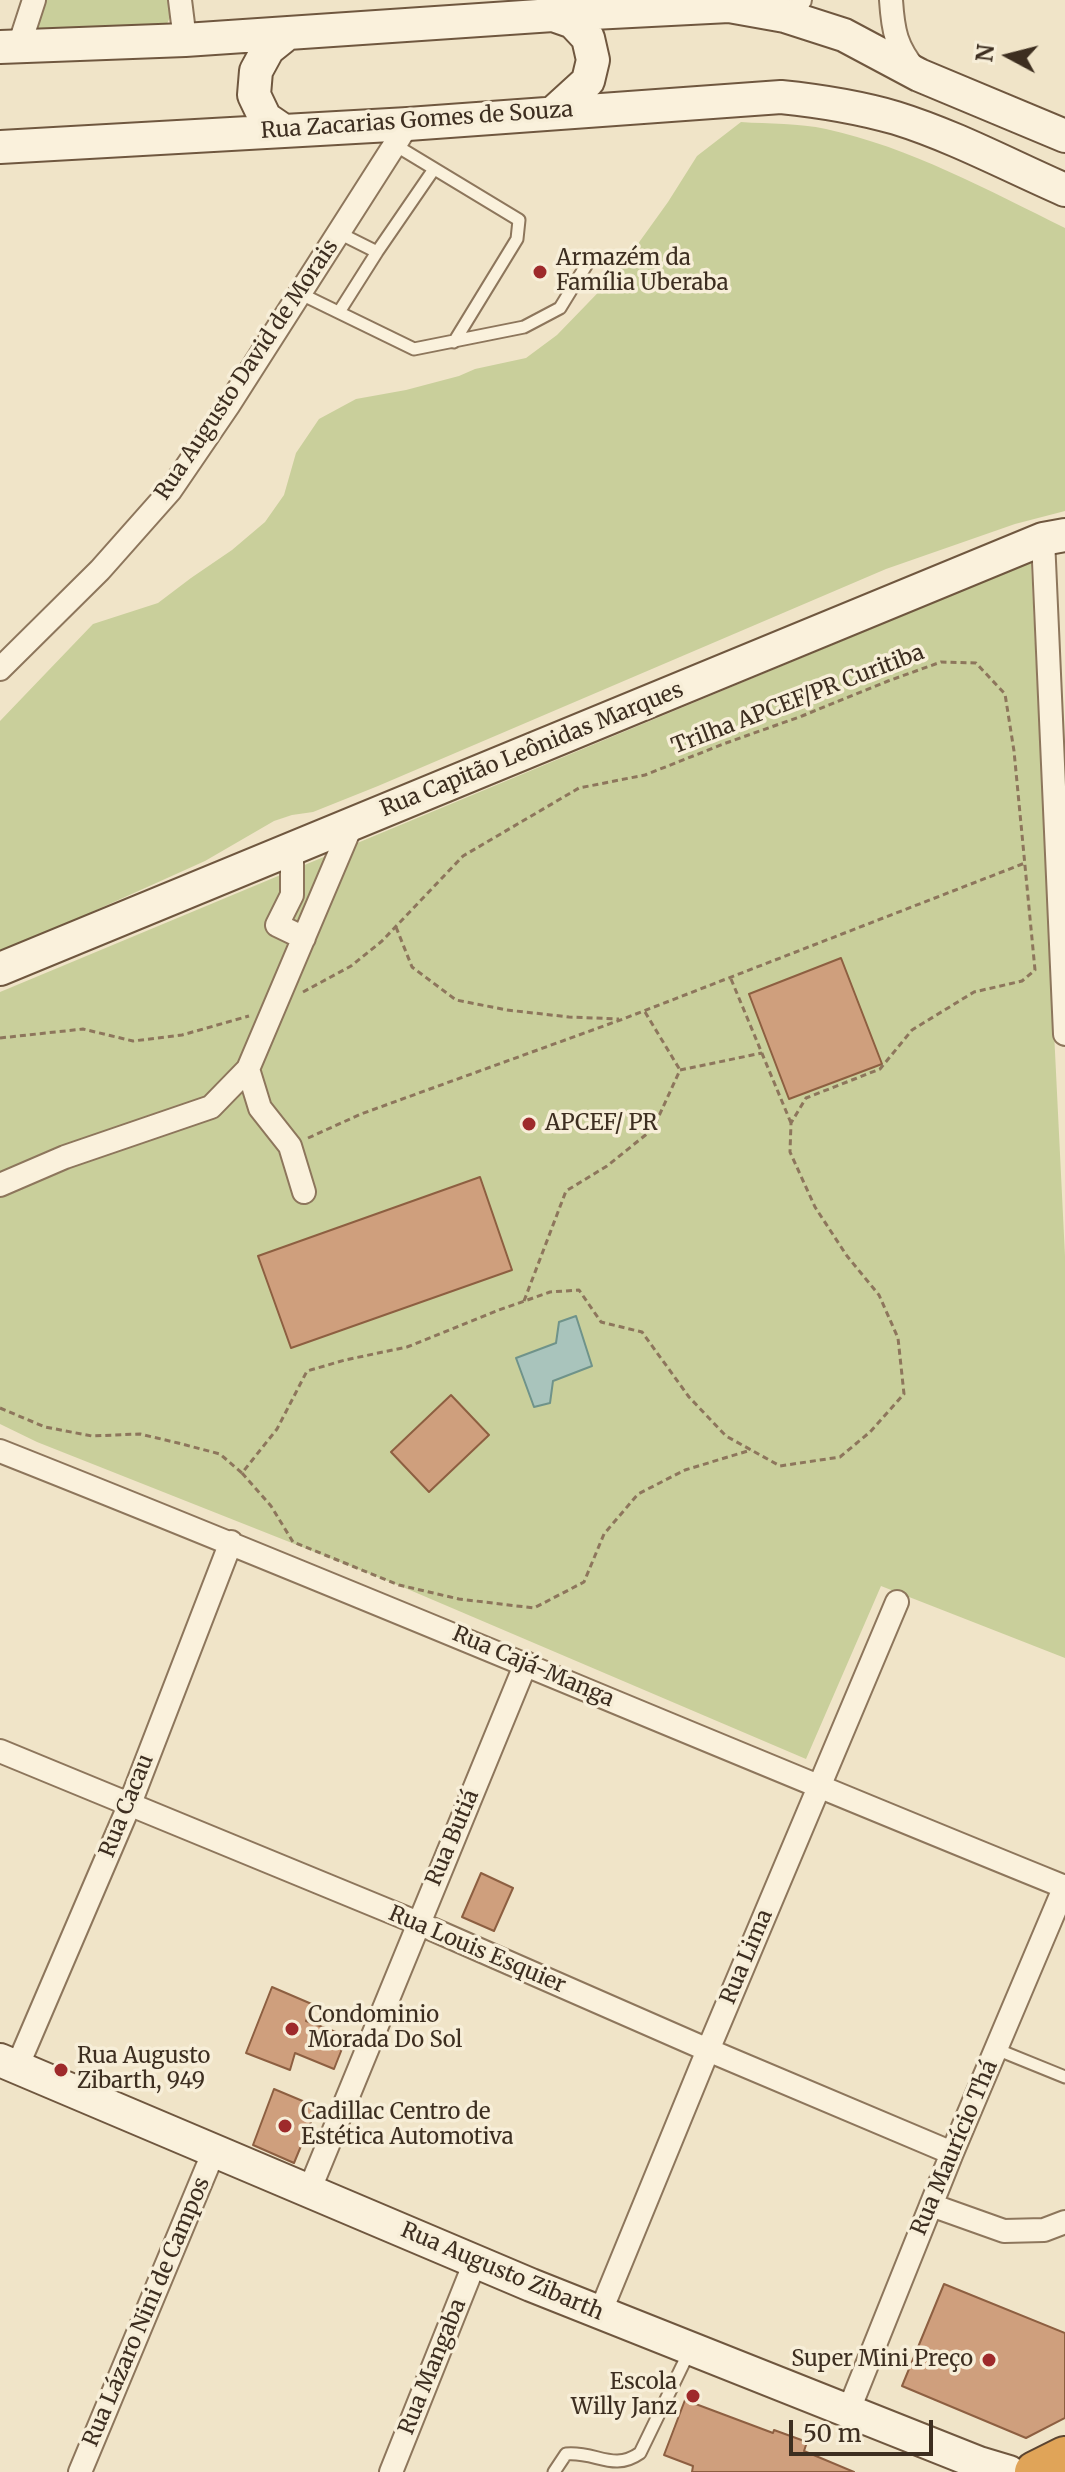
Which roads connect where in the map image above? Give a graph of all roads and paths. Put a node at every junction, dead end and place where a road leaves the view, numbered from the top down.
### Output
1 (34, 0) edge
2 (800, 0) edge
3 (891, 0) edge
4 (179, 1) edge
5 (729, 3) edge
6 (553, 15) junction
7 (288, 33) junction
8 (185, 40) junction
9 (9, 46) edge
10 (919, 75) junction
11 (554, 112) junction
12 (284, 131) junction
13 (401, 134) junction
14 (1065, 136) edge
15 (0, 147) edge
16 (434, 169) junction
17 (1065, 190) edge
18 (339, 233) junction
19 (377, 252) junction
20 (587, 264) dead end
21 (299, 293) junction
22 (339, 312) junction
23 (454, 342) junction
24 (1054, 537) edge
25 (0, 669) edge
26 (352, 824) junction
27 (292, 849) junction
28 (1025, 863) junction
29 (292, 895) junction
30 (318, 907) junction
31 (396, 927) junction
32 (304, 938) junction
33 (0, 969) edge
34 (731, 977) junction
35 (274, 1008) junction
36 (644, 1011) junction
37 (623, 1019) junction
38 (1065, 1034) edge
39 (0, 1038) edge
40 (762, 1053) junction
41 (248, 1069) junction
42 (680, 1070) junction
43 (791, 1123) junction
44 (290, 1146) junction
45 (0, 1185) edge
46 (304, 1192) dead end
47 (524, 1301) junction
48 (0, 1408) edge
49 (751, 1450) junction
50 (0, 1451) edge
51 (242, 1473) junction
52 (231, 1542) junction
53 (897, 1602) dead end
54 (526, 1663) junction
55 (0, 1751) edge
56 (819, 1788) junction
57 (129, 1806) junction
58 (1065, 1887) edge
59 (418, 1923) junction
60 (996, 2049) junction
61 (708, 2050) junction
62 (8, 2063) edge
63 (1065, 2077) edge
64 (214, 2151) junction
65 (952, 2153) junction
66 (309, 2191) junction
67 (931, 2205) junction
68 (1065, 2222) edge
69 (475, 2262) junction
70 (600, 2313) junction
71 (690, 2349) junction
72 (848, 2412) junction
73 (1065, 2457) edge
74 (556, 2471) edge
75 (80, 2472) edge
76 (391, 2472) edge
77 (1009, 2472) edge
78 (1035, 2472) edge

1 - 9 street
2 - 5 street
3 - 10 street
4 - 8 street
5 - 6 main road
5 - 10 main road
6 - 7 main road
6 - 11 main road
7 - 8 main road
7 - 12 main road
8 - 9 main road
10 - 14 main road
11 - 13 main road, Rua Zacarias Gomes de Souza
11 - 17 main road, Rua Zacarias Gomes de Souza
12 - 13 main road, Rua Zacarias Gomes de Souza
12 - 15 main road, Rua Zacarias Gomes de Souza
13 - 16 lane
13 - 18 street, Rua Augusto David de Morais
16 - 19 lane
16 - 23 lane
18 - 19 lane
18 - 21 street, Rua Augusto David de Morais
19 - 22 lane
20 - 23 lane
21 - 22 lane
21 - 25 street, Rua Augusto David de Morais
22 - 23 lane
24 - 26 main road, Rua Capitão Leônidas Marques
24 - 38 street
26 - 27 main road, Rua Capitão Leônidas Marques
26 - 30 street
27 - 29 street
27 - 33 main road, Rua Capitão Leônidas Marques
28 - 31 path, Trilha APCEF/PR Curitiba
28 - 34 path
28 - 43 path, Trilha APCEF/PR Curitiba
29 - 30 street
29 - 32 street
30 - 32 street
31 - 35 path, Trilha APCEF/PR Curitiba
31 - 37 path
32 - 35 street
34 - 36 path
34 - 40 path
35 - 39 path, Trilha APCEF/PR Curitiba
35 - 41 street
36 - 37 path
36 - 42 path
37 - 44 path
40 - 42 path
40 - 43 path
41 - 44 street
41 - 45 street
42 - 47 path
43 - 49 path
44 - 46 street
47 - 49 path
47 - 51 path
48 - 51 path
49 - 51 path
50 - 52 street, Rua Cajá-Manga
52 - 54 street, Rua Cajá-Manga
52 - 57 street, Rua Cacau
53 - 56 street, Rua Lima
54 - 56 street, Rua Cajá-Manga
54 - 59 street, Rua Butiá
55 - 57 street, Rua Louis Esquier
56 - 58 street, Rua Cajá-Manga
56 - 61 street, Rua Lima
57 - 59 street, Rua Louis Esquier
57 - 62 street, Rua Cacau
58 - 60 street, Rua Maurício Thá
59 - 61 street, Rua Louis Esquier
59 - 66 street, Rua Butiá
60 - 63 lane
60 - 65 street, Rua Maurício Thá
61 - 65 street, Rua Louis Esquier
61 - 70 street, Rua Lima
62 - 64 main road, Rua Augusto Zibarth
64 - 66 main road, Rua Augusto Zibarth
64 - 75 street, Rua Lázaro Nini de Campos
65 - 67 street, Rua Maurício Thá
66 - 69 main road, Rua Augusto Zibarth
67 - 68 street
67 - 72 street, Rua Maurício Thá
69 - 70 main road, Rua Augusto Zibarth
69 - 76 street, Rua Mangaba
70 - 71 main road, Rua Augusto Zibarth
71 - 72 main road, Rua Augusto Zibarth
71 - 74 lane
72 - 77 main road, Rua Augusto Zibarth
73 - 78 highway

